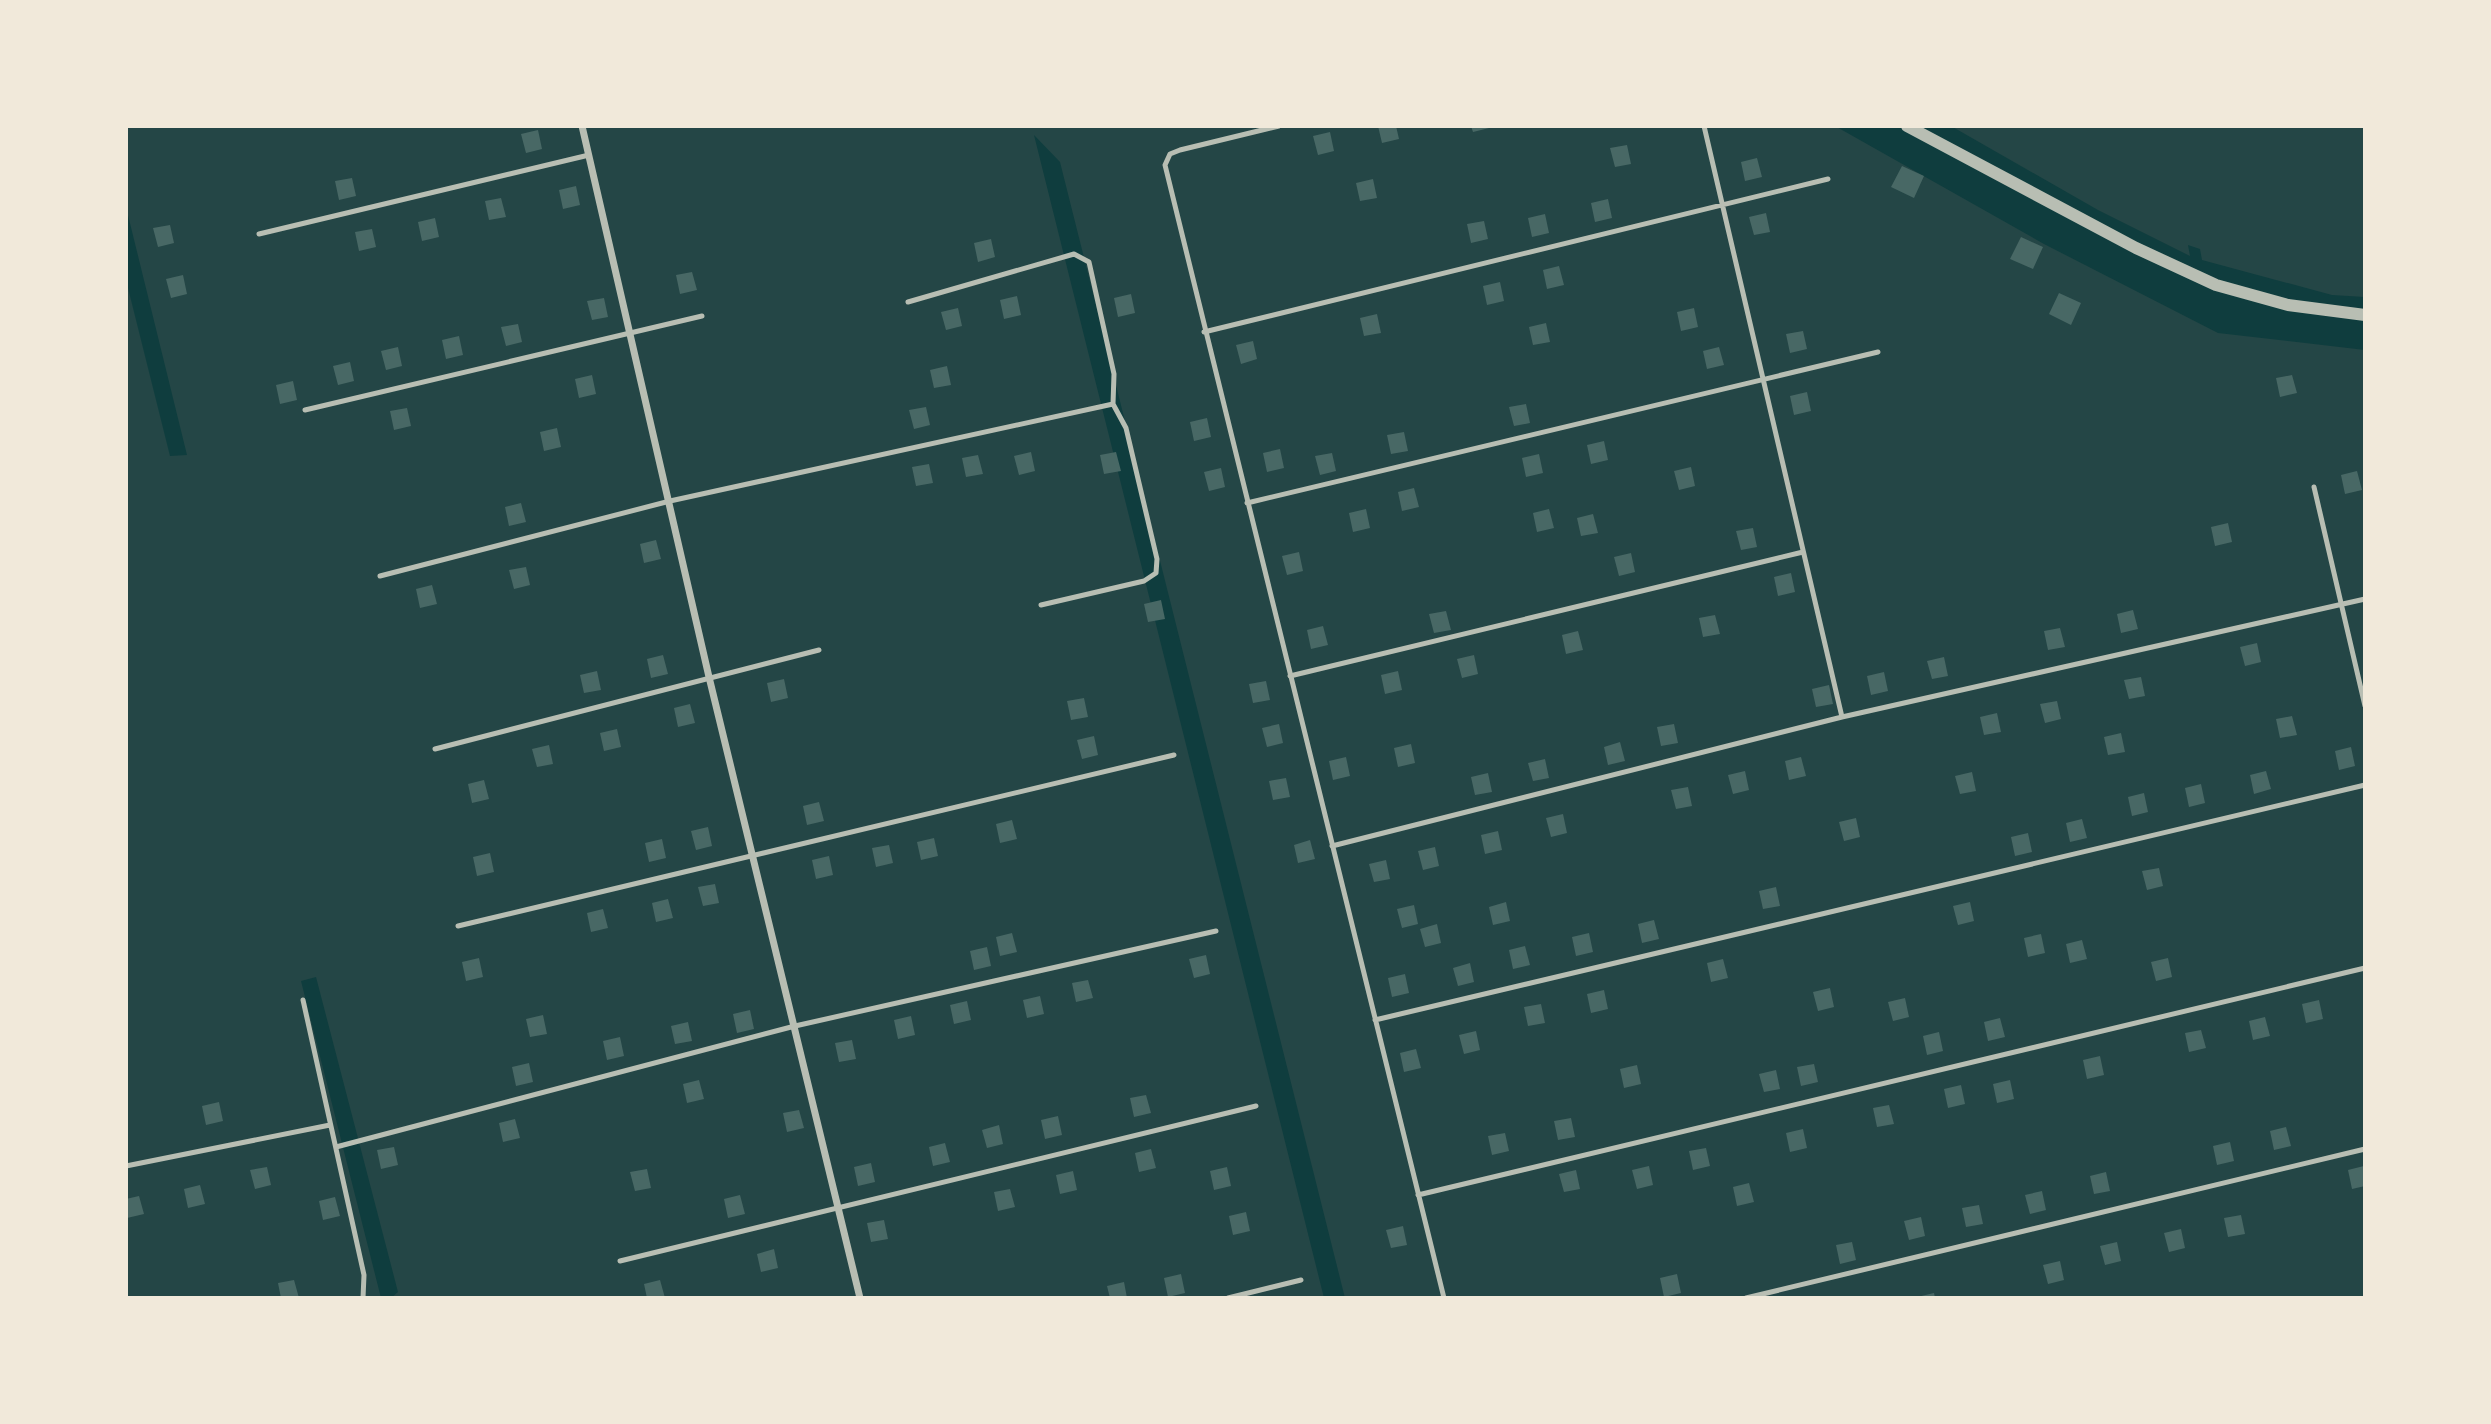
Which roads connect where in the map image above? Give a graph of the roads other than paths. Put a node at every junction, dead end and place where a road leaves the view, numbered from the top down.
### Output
1 (582, 126) edge
2 (1279, 126) edge
3 (1704, 126) edge
4 (1907, 126) edge
5 (589, 155) junction
6 (1828, 179) dead end
7 (1722, 205) junction
8 (259, 234) dead end
9 (908, 302) dead end
10 (702, 316) dead end
11 (2365, 316) edge
12 (629, 332) junction
13 (1205, 332) junction
14 (1878, 352) dead end
15 (1763, 378) junction
16 (1112, 404) junction
17 (305, 410) dead end
18 (2314, 487) dead end
19 (670, 501) junction
20 (1247, 503) junction
21 (1803, 552) junction
22 (380, 576) dead end
23 (2365, 599) edge
24 (2341, 605) junction
25 (1041, 606) dead end
26 (819, 650) dead end
27 (1290, 676) junction
28 (709, 677) junction
29 (2365, 706) edge
30 (1842, 717) junction
31 (435, 749) dead end
32 (1174, 755) dead end
33 (2365, 785) edge
34 (1332, 846) junction
35 (754, 855) junction
36 (458, 926) dead end
37 (1216, 932) dead end
38 (2365, 968) edge
39 (303, 1000) dead end
40 (1375, 1020) junction
41 (795, 1026) junction
42 (1256, 1106) dead end
43 (330, 1125) junction
44 (336, 1147) junction
45 (2365, 1149) edge
46 (126, 1166) edge
47 (1418, 1195) junction
48 (838, 1208) junction
49 (620, 1261) dead end
50 (1301, 1280) dead end
51 (363, 1298) edge
52 (860, 1298) edge
53 (1228, 1298) edge
54 (1444, 1298) edge
55 (1746, 1298) edge

1 - 5 street
2 - 13 lane
3 - 7 lane
4 - 11 street
5 - 8 lane
5 - 12 street
6 - 7 lane
7 - 13 lane
7 - 15 lane
9 - 16 lane
10 - 12 lane
12 - 17 lane
12 - 19 street
13 - 20 lane
14 - 15 lane
15 - 20 lane
15 - 21 lane
16 - 19 lane
16 - 25 lane
18 - 24 lane
19 - 22 lane
19 - 28 street
20 - 27 lane
21 - 27 lane
21 - 30 lane
23 - 24 lane
24 - 29 lane
24 - 30 lane
26 - 28 lane
27 - 34 lane
28 - 31 lane
28 - 35 street
30 - 34 lane
32 - 35 lane
33 - 40 lane
34 - 40 lane
35 - 36 lane
35 - 41 street
37 - 41 lane
38 - 47 lane
39 - 43 lane
40 - 47 lane
41 - 44 lane
41 - 48 street
42 - 48 lane
43 - 44 lane
43 - 46 lane
44 - 51 lane
45 - 55 lane
47 - 54 lane
48 - 49 lane
48 - 52 street
50 - 53 lane

